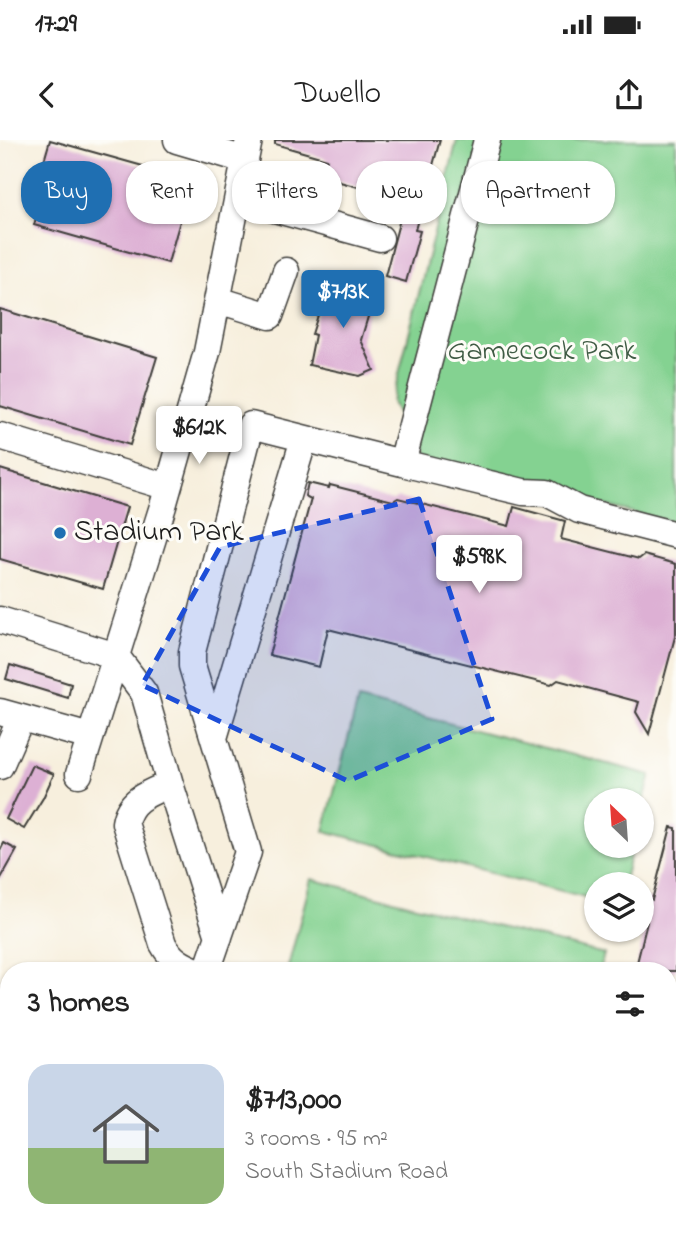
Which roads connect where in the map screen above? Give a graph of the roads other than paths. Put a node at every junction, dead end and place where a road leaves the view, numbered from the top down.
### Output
1 (177, 140) edge
2 (487, 140) edge
3 (247, 150) edge
4 (233, 224) edge
5 (327, 224) edge
6 (380, 239) dead end
7 (286, 271) dead end
8 (218, 300) junction
9 (0, 436) edge
10 (304, 439) junction
11 (402, 463) junction
12 (168, 488) junction
13 (676, 535) edge
14 (0, 620) edge
15 (116, 656) junction
16 (11, 715) edge
17 (90, 737) junction
18 (214, 738) junction
19 (0, 766) edge
20 (79, 774) dead end
21 (170, 784) junction
22 (219, 937) junction
23 (178, 962) edge
24 (210, 962) edge

1 - 3 street
2 - 11 street
4 - 8 street
5 - 6 street
7 - 8 street
8 - 12 street
9 - 12 street
10 - 11 street
10 - 18 street
10 - 18 street
11 - 13 street
12 - 15 street
14 - 15 street
15 - 17 street
15 - 21 street
16 - 17 street
16 - 19 street
17 - 20 street
18 - 22 street
21 - 22 street
21 - 23 street
22 - 24 street

